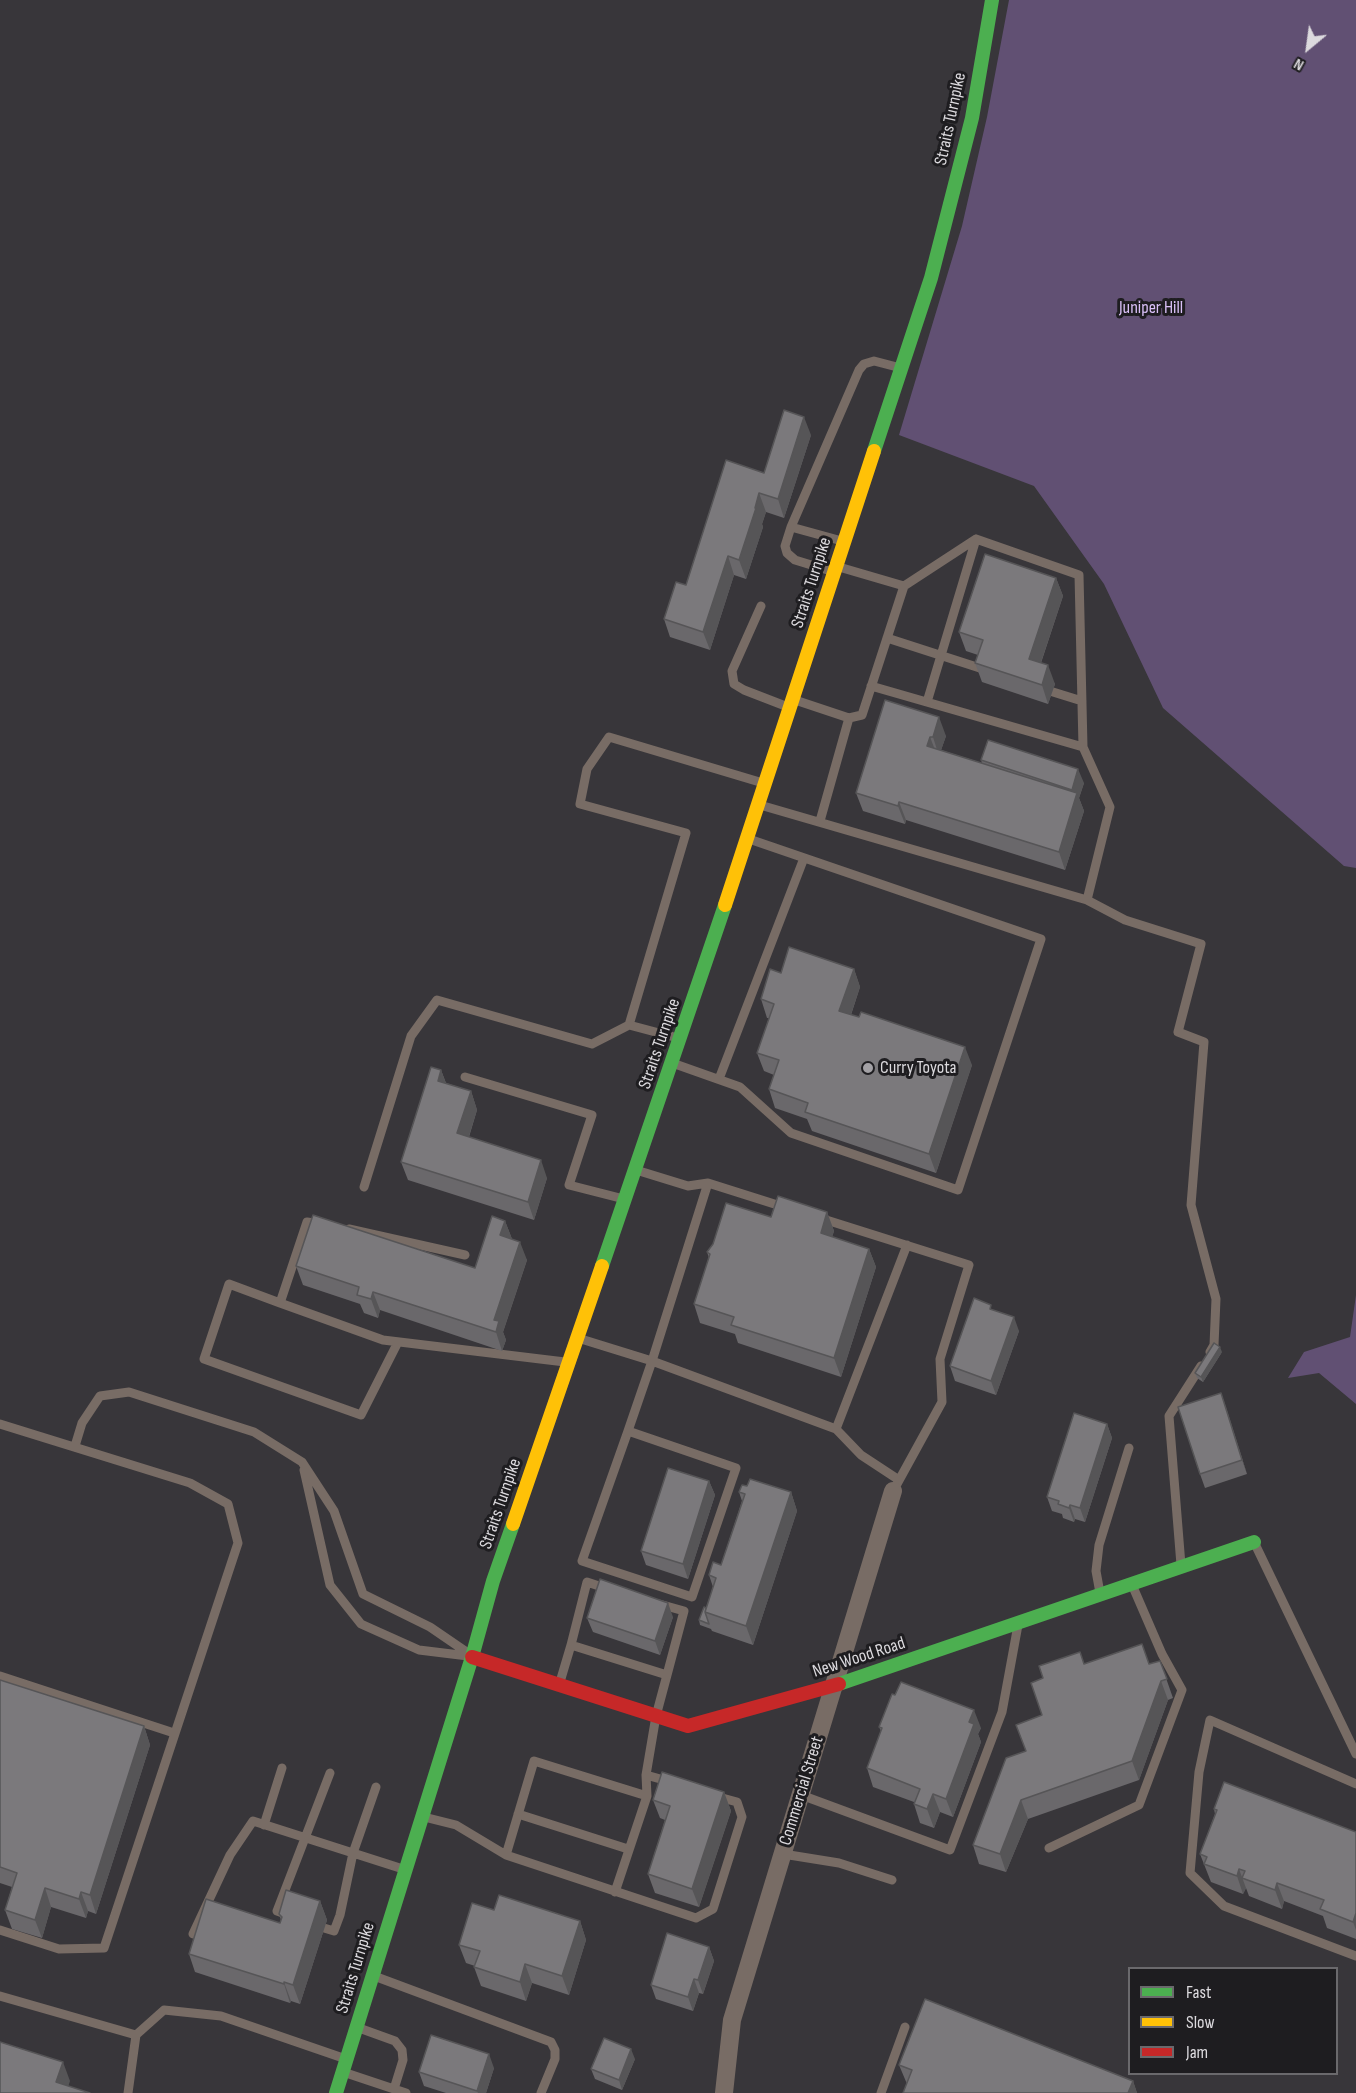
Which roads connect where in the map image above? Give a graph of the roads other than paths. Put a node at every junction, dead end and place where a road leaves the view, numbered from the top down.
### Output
1 (992, 0) edge
2 (901, 368) junction
3 (791, 527) junction
4 (976, 539) junction
5 (844, 542) junction
6 (835, 569) junction
7 (904, 586) junction
8 (761, 606) dead end
9 (887, 638) junction
10 (940, 656) junction
11 (986, 670) edge
12 (871, 686) junction
13 (1053, 692) dead end
14 (1082, 701) junction
15 (927, 702) junction
16 (791, 704) junction
17 (849, 718) junction
18 (1083, 747) junction
19 (765, 784) junction
20 (758, 804) junction
21 (820, 821) junction
22 (747, 839) junction
23 (804, 858) junction
24 (1087, 900) junction
25 (629, 1024) junction
26 (681, 1038) junction
27 (672, 1063) junction
28 (465, 1077) dead end
29 (718, 1079) junction
30 (636, 1169) junction
31 (708, 1183) junction
32 (364, 1187) dead end
33 (626, 1200) junction
34 (796, 1210) edge
35 (807, 1214) edge
36 (907, 1245) junction
37 (465, 1255) dead end
38 (280, 1303) junction
39 (578, 1338) junction
40 (398, 1342) junction
41 (652, 1361) junction
42 (570, 1362) junction
43 (0, 1424) edge
44 (836, 1429) junction
45 (628, 1431) junction
46 (75, 1446) junction
47 (1129, 1448) dead end
48 (302, 1462) junction
49 (896, 1486) junction
50 (1254, 1542) joint
51 (1181, 1568) junction
52 (1132, 1584) junction
53 (619, 1592) edge
54 (1100, 1595) junction
55 (652, 1602) edge
56 (1018, 1623) junction
57 (571, 1645) junction
58 (472, 1657) junction
59 (667, 1675) junction
60 (0, 1676) edge
61 (559, 1685) junction
62 (834, 1686) junction
63 (656, 1716) junction
64 (174, 1733) junction
65 (1356, 1754) edge
66 (282, 1768) dead end
67 (330, 1773) dead end
68 (646, 1775) junction
69 (1356, 1784) edge
70 (680, 1785) edge
71 (376, 1787) dead end
72 (703, 1792) edge
73 (801, 1795) junction
74 (647, 1796) junction
75 (518, 1814) junction
76 (422, 1817) junction
77 (264, 1824) junction
78 (306, 1838) junction
79 (1049, 1848) dead end
80 (628, 1849) junction
81 (353, 1853) junction
82 (783, 1854) junction
83 (506, 1855) junction
84 (405, 1869) junction
85 (892, 1880) dead end
86 (615, 1892) junction
87 (291, 1916) edge
88 (324, 1928) dead end
89 (0, 1930) edge
90 (193, 1934) edge
91 (1356, 1956) edge
92 (372, 1976) junction
93 (0, 1996) edge
94 (905, 2026) dead end
95 (356, 2028) junction
96 (136, 2036) junction
97 (344, 2066) junction
98 (394, 2089) junction
99 (128, 2093) edge
100 (336, 2093) edge
101 (406, 2093) edge
102 (541, 2093) edge
103 (724, 2093) edge
104 (882, 2093) edge

1 - 2 main road, Straits Turnpike
2 - 3 lane
2 - 5 main road, Straits Turnpike
3 - 5 lane
3 - 6 lane
4 - 7 lane
4 - 10 lane
4 - 14 lane
5 - 6 main road, Straits Turnpike
6 - 7 lane
6 - 16 main road, Straits Turnpike
7 - 9 lane
8 - 16 lane
9 - 10 lane
9 - 12 lane
10 - 11 lane
10 - 15 lane
12 - 15 lane
12 - 17 lane
13 - 14 lane
14 - 18 lane
15 - 18 lane
16 - 17 lane
16 - 19 main road, Straits Turnpike
17 - 21 lane
18 - 24 lane
19 - 20 main road, Straits Turnpike
19 - 25 lane
20 - 21 lane
20 - 22 main road, Straits Turnpike
21 - 24 lane
22 - 23 lane
22 - 26 main road, Straits Turnpike
23 - 29 lane
23 - 29 lane
24 - 51 lane
25 - 26 lane
25 - 32 lane
26 - 27 main road, Straits Turnpike
27 - 29 lane
27 - 30 main road, Straits Turnpike
28 - 33 lane
30 - 31 lane
30 - 33 main road, Straits Turnpike
31 - 34 lane
31 - 41 lane
33 - 39 main road, Straits Turnpike
35 - 36 lane
36 - 44 lane
36 - 49 lane
37 - 38 lane
38 - 40 lane
38 - 40 lane
39 - 41 lane
39 - 42 main road, Straits Turnpike
40 - 42 lane
41 - 44 lane
41 - 45 lane
42 - 58 main road, Straits Turnpike
43 - 46 lane
44 - 49 lane
45 - 45 lane
46 - 48 lane
46 - 64 lane
47 - 54 lane
48 - 58 lane
48 - 58 lane
49 - 62 street, Commercial Street
50 - 51 main road, New Wood Road
50 - 65 lane
51 - 52 main road, New Wood Road
52 - 54 main road, New Wood Road
52 - 79 lane
53 - 57 lane
54 - 56 main road, New Wood Road
55 - 59 lane
56 - 62 main road, New Wood Road
56 - 73 lane
57 - 59 lane
57 - 61 lane
58 - 61 main road, New Wood Road
58 - 76 main road, Straits Turnpike
59 - 63 lane
60 - 64 lane
61 - 63 main road, New Wood Road
62 - 63 main road, New Wood Road
62 - 73 street, Commercial Street
63 - 68 lane
64 - 89 lane
66 - 77 lane
67 - 78 lane
68 - 70 lane
68 - 74 lane
69 - 91 lane
71 - 81 lane
72 - 86 lane
73 - 82 street, Commercial Street
74 - 75 lane
74 - 80 lane
75 - 80 lane
75 - 83 lane
76 - 83 lane
76 - 84 main road, Straits Turnpike
77 - 78 lane
77 - 90 lane
78 - 81 lane
78 - 87 lane
80 - 86 lane
81 - 84 lane
81 - 88 lane
82 - 85 lane
82 - 103 street, Commercial Street
83 - 86 lane
84 - 92 main road, Straits Turnpike
92 - 95 main road, Straits Turnpike
92 - 102 lane
93 - 96 lane
94 - 104 lane
95 - 97 main road, Straits Turnpike
95 - 98 lane
96 - 97 lane
96 - 99 lane
97 - 98 lane
97 - 100 main road, Straits Turnpike
98 - 101 lane

